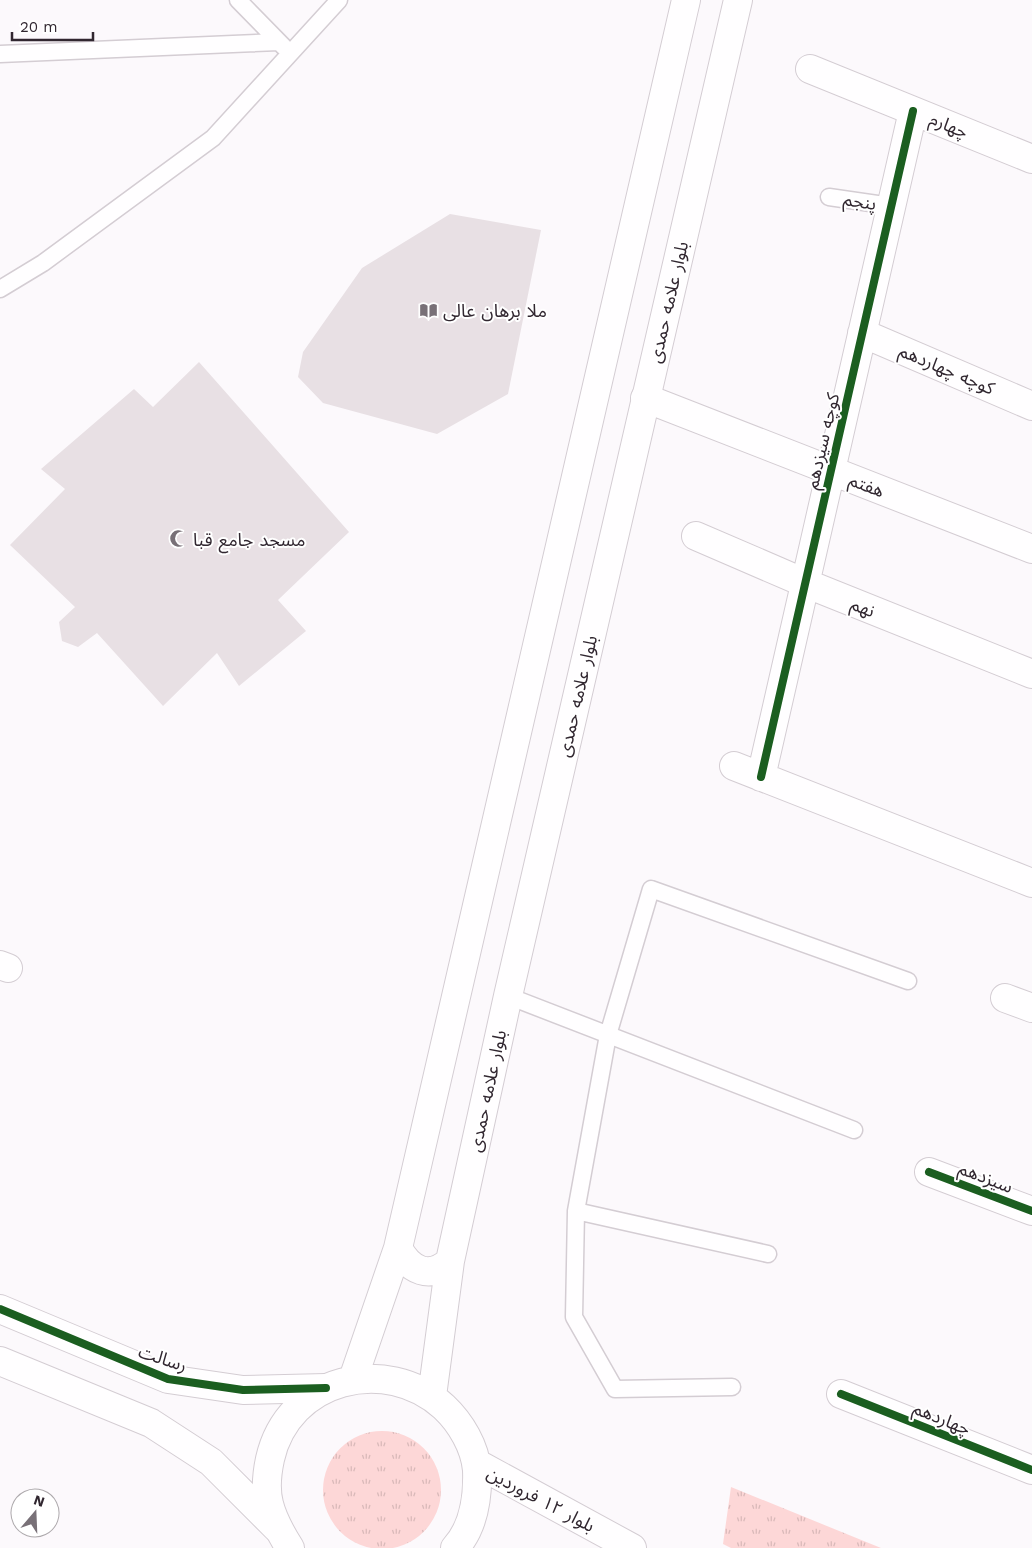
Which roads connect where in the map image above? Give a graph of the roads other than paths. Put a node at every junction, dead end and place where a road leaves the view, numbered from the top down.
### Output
1 (238, 0) edge
2 (339, 0) edge
3 (686, 0) edge
4 (738, 0) edge
5 (279, 42) junction
6 (0, 54) edge
7 (291, 54) junction
8 (810, 69) dead end
9 (913, 111) junction
10 (1032, 159) edge
11 (829, 196) dead end
12 (891, 206) junction
13 (0, 289) edge
14 (862, 333) junction
15 (645, 398) junction
16 (1032, 406) edge
17 (831, 470) junction
18 (696, 536) dead end
19 (1032, 549) edge
20 (805, 584) junction
21 (1032, 674) edge
22 (734, 766) dead end
23 (761, 777) junction
24 (1032, 883) edge
25 (908, 981) dead end
26 (508, 996) junction
27 (1005, 998) dead end
28 (1032, 1008) edge
29 (608, 1035) junction
30 (854, 1130) dead end
31 (929, 1172) dead end
32 (576, 1211) junction
33 (1032, 1211) edge
34 (398, 1248) junction
35 (768, 1254) dead end
36 (450, 1261) junction
37 (0, 1309) edge
38 (0, 1361) edge
39 (353, 1379) junction
40 (732, 1387) dead end
41 (326, 1388) junction
42 (841, 1394) dead end
43 (432, 1396) junction
44 (476, 1464) junction
45 (1032, 1470) edge
46 (284, 1538) edge
47 (455, 1548) edge
48 (632, 1548) edge

1 - 5 lane
2 - 7 lane
3 - 34 main road
4 - 15 main road, بلوار علامه حمدی
5 - 6 lane
5 - 7 lane
7 - 13 lane
8 - 9 main road, چهارم
9 - 10 main road, چهارم
9 - 12 main road, کوچه سیزدهم
11 - 12 lane, پنجم
12 - 14 main road, کوچه سیزدهم
14 - 16 main road, کوچه چهاردهم
14 - 17 main road, کوچه سیزدهم
15 - 17 main road, هفتم
15 - 26 main road, بلوار علامه حمدی
17 - 19 main road, هفتم
17 - 20 main road, کوچه سیزدهم
18 - 20 main road, نهم
20 - 21 main road, نهم
20 - 23 main road, کوچه سیزدهم
22 - 23 main road
23 - 24 main road
25 - 29 lane
26 - 29 lane
26 - 36 main road, بلوار علامه حمدی
27 - 28 main road
29 - 30 lane
29 - 32 lane
31 - 33 main road, سیزدهم
32 - 35 lane
32 - 40 lane
34 - 36 main road
34 - 39 main road
36 - 43 main road, بلوار علامه حمدی
37 - 41 main road, رسالت
38 - 46 main road
39 - 41 main road
39 - 43 main road
41 - 46 main road
42 - 45 main road, چهاردهم
43 - 44 main road
44 - 47 main road
44 - 48 main road, بلوار ۱۲ فروردین

